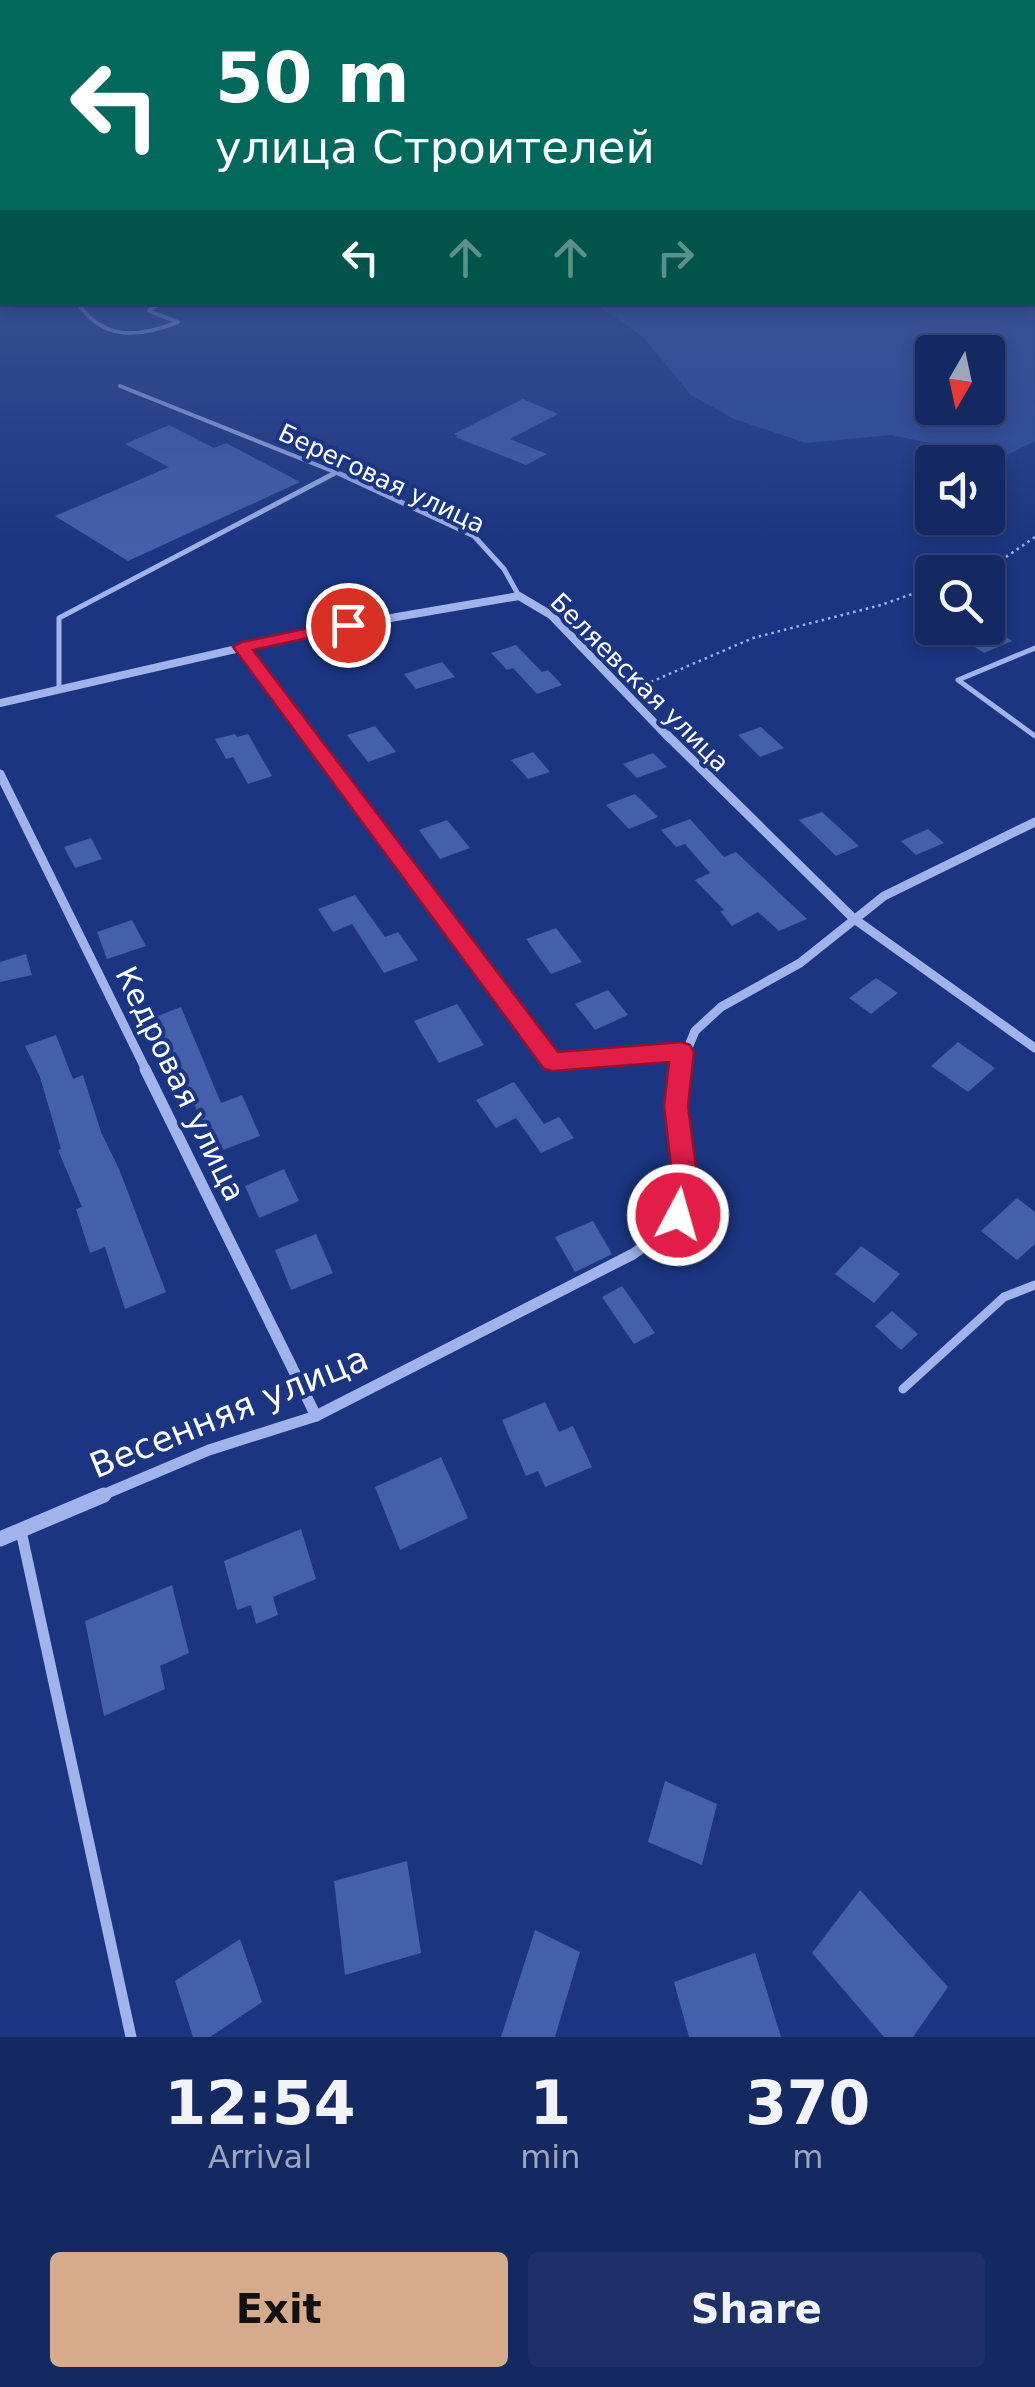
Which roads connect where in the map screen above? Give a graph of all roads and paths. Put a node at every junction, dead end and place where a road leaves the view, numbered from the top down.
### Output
1 (120, 386) dead end
2 (336, 473) junction
3 (1035, 538) edge
4 (1005, 557) edge
5 (915, 593) edge
6 (518, 596) junction
7 (242, 647) junction
8 (1035, 648) edge
9 (59, 690) junction
10 (628, 692) junction
11 (0, 703) edge
12 (1035, 736) edge
13 (0, 774) edge
14 (1035, 822) edge
15 (853, 918) junction
16 (1035, 1048) edge
17 (682, 1052) junction
18 (1035, 1285) edge
19 (903, 1390) dead end
20 (316, 1416) junction
21 (20, 1531) junction
22 (0, 1539) edge
23 (131, 2037) edge

1 - 2 lane, Береговая улица
2 - 6 lane, Береговая улица
2 - 9 lane
3 - 4 path
5 - 10 path
6 - 7 street, Беляевская улица
6 - 10 street, Беляевская улица
7 - 9 street, Беляевская улица
7 - 17 street
8 - 12 lane
9 - 11 street, Беляевская улица
10 - 15 street, Беляевская улица
13 - 20 street, Кедровая улица
14 - 15 street
15 - 16 street, Беляевская улица
15 - 17 street
17 - 20 street, Весенняя улица
18 - 19 lane
20 - 21 street, Весенняя улица
21 - 22 street, Весенняя улица
21 - 23 lane

